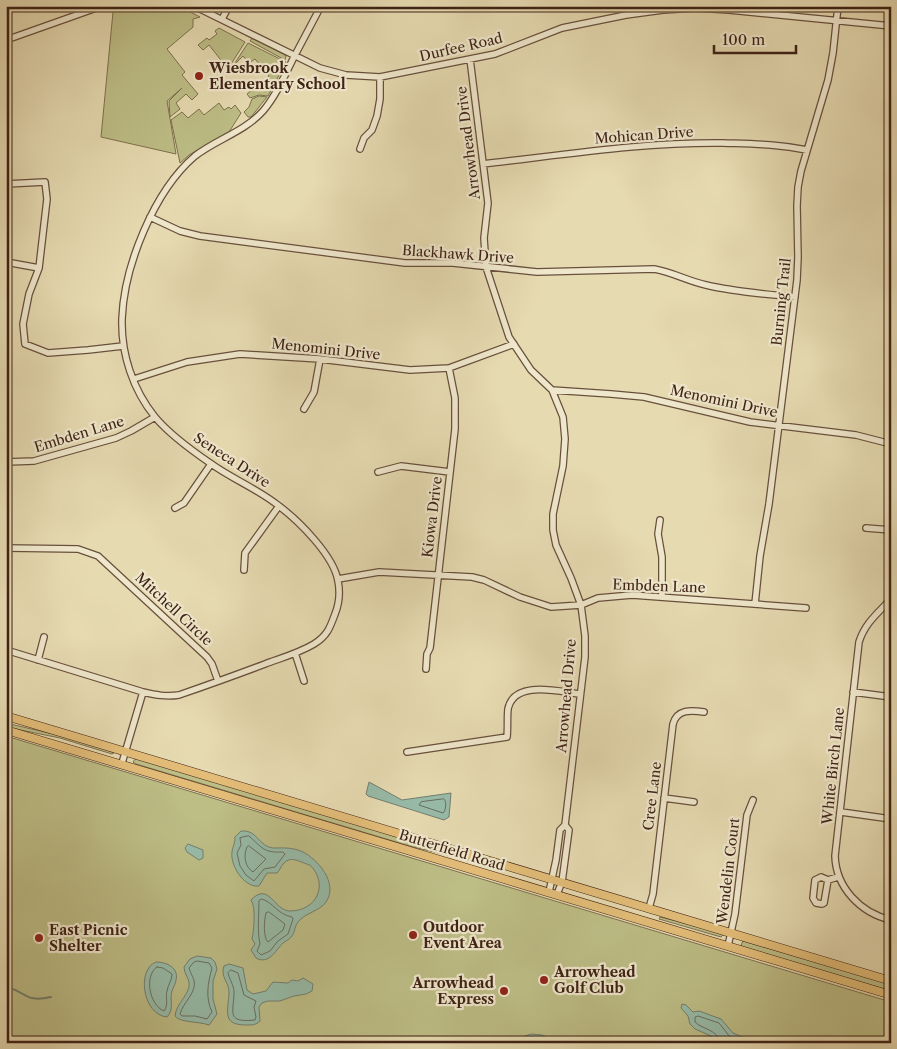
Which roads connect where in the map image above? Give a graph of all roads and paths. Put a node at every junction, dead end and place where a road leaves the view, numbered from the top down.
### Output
1 (102, 6) edge
2 (194, 6) edge
3 (229, 6) edge
4 (321, 6) edge
5 (838, 6) edge
6 (222, 19) junction
7 (837, 21) junction
8 (891, 26) edge
9 (6, 40) edge
10 (295, 56) junction
11 (470, 59) junction
12 (380, 77) junction
13 (360, 149) dead end
14 (807, 150) junction
15 (483, 164) junction
16 (6, 184) edge
17 (150, 217) junction
18 (6, 262) edge
19 (486, 267) junction
20 (39, 268) junction
21 (795, 297) junction
22 (514, 344) junction
23 (123, 346) junction
24 (320, 359) junction
25 (449, 368) junction
26 (134, 379) junction
27 (552, 390) junction
28 (304, 409) dead end
29 (155, 417) junction
30 (779, 426) junction
31 (891, 444) edge
32 (6, 462) edge
33 (211, 464) junction
34 (378, 472) dead end
35 (450, 472) junction
36 (279, 506) junction
37 (175, 508) dead end
38 (660, 520) dead end
39 (866, 528) dead end
40 (891, 530) edge
41 (6, 548) edge
42 (244, 570) dead end
43 (438, 574) junction
44 (338, 579) junction
45 (662, 597) junction
46 (891, 599) edge
47 (755, 604) junction
48 (581, 605) junction
49 (884, 606) junction
50 (806, 608) dead end
51 (891, 609) edge
52 (44, 637) dead end
53 (6, 650) edge
54 (295, 653) junction
55 (38, 660) junction
56 (426, 669) dead end
57 (218, 681) junction
58 (304, 681) dead end
59 (143, 692) junction
60 (854, 692) junction
61 (580, 694) junction
62 (891, 697) edge
63 (704, 712) dead end
64 (6, 716) edge
65 (6, 730) edge
66 (125, 750) junction
67 (407, 752) dead end
68 (122, 763) junction
69 (664, 798) junction
70 (754, 800) dead end
71 (694, 802) dead end
72 (840, 812) junction
73 (891, 819) edge
74 (565, 825) junction
75 (838, 877) junction
76 (552, 879) junction
77 (828, 880) dead end
78 (562, 882) junction
79 (553, 893) junction
80 (649, 908) junction
81 (891, 920) edge
82 (732, 933) junction
83 (728, 946) junction
84 (891, 981) edge
85 (891, 995) edge

1 - 9 street
2 - 6 street, Durfee Road
3 - 6 street
4 - 10 street, Seneca Drive
5 - 7 street, Burning Trail
6 - 10 street, Durfee Road
7 - 8 street, Durfee Road
7 - 11 street, Durfee Road
7 - 14 street, Burning Trail
10 - 12 street, Durfee Road
10 - 17 street, Seneca Drive
11 - 12 street, Durfee Road
11 - 15 street, Arrowhead Drive
12 - 13 street
14 - 15 street, Mohican Drive
14 - 21 street, Burning Trail
15 - 19 street, Arrowhead Drive
16 - 20 street
17 - 19 street, Blackhawk Drive
17 - 23 street, Seneca Drive
18 - 20 street
19 - 21 street, Blackhawk Drive
19 - 22 street, Arrowhead Drive
20 - 23 street
21 - 30 street, Burning Trail
22 - 25 street, Menomini Drive
22 - 27 street, Arrowhead Drive
23 - 26 street, Seneca Drive
24 - 25 street, Menomini Drive
24 - 26 street, Menomini Drive
24 - 28 street
25 - 35 street, Kiowa Drive
26 - 29 street, Seneca Drive
27 - 30 street, Menomini Drive
27 - 48 street, Arrowhead Drive
29 - 32 street, Embden Lane
29 - 33 street, Seneca Drive
30 - 31 street, Menomini Drive
30 - 47 street, Burning Trail
33 - 36 street, Seneca Drive
33 - 37 street
34 - 35 street
35 - 43 street, Kiowa Drive
36 - 42 street
36 - 44 street, Seneca Drive
38 - 45 street
39 - 40 street
41 - 57 street, Mitchell Circle
43 - 44 street, Embden Lane
43 - 48 street, Embden Lane
43 - 56 street, Kiowa Drive
44 - 54 street, Seneca Drive
45 - 47 street, Embden Lane
45 - 48 street, Embden Lane
46 - 49 street, White Birch Lane
47 - 50 street, Embden Lane
48 - 61 street, Arrowhead Drive
49 - 51 street
49 - 60 street, White Birch Lane
52 - 55 street
53 - 55 street
54 - 57 street, Seneca Drive
54 - 58 street
55 - 59 street
57 - 59 street
59 - 66 street
60 - 62 street
60 - 72 street, White Birch Lane
61 - 67 street
61 - 74 street, Arrowhead Drive
63 - 69 street, Cree Lane
64 - 66 main road, Butterfield Road
65 - 68 main road, Butterfield Road
66 - 68 street
66 - 76 main road, Butterfield Road
68 - 79 main road, Butterfield Road
69 - 71 street
69 - 80 street, Cree Lane
70 - 82 street, Wendelin Court
72 - 73 street
72 - 75 street, White Birch Lane
74 - 76 street, Arrowhead Drive
74 - 78 street, Arrowhead Drive
75 - 77 street
75 - 81 street, White Birch Lane
76 - 78 main road, Butterfield Road
76 - 79 street, Arrowhead Drive
78 - 79 street, Arrowhead Drive
78 - 80 main road, Butterfield Road
79 - 83 main road, Butterfield Road
80 - 82 main road, Butterfield Road
82 - 83 street, Wendelin Court
82 - 84 main road, Butterfield Road
83 - 85 main road, Butterfield Road

